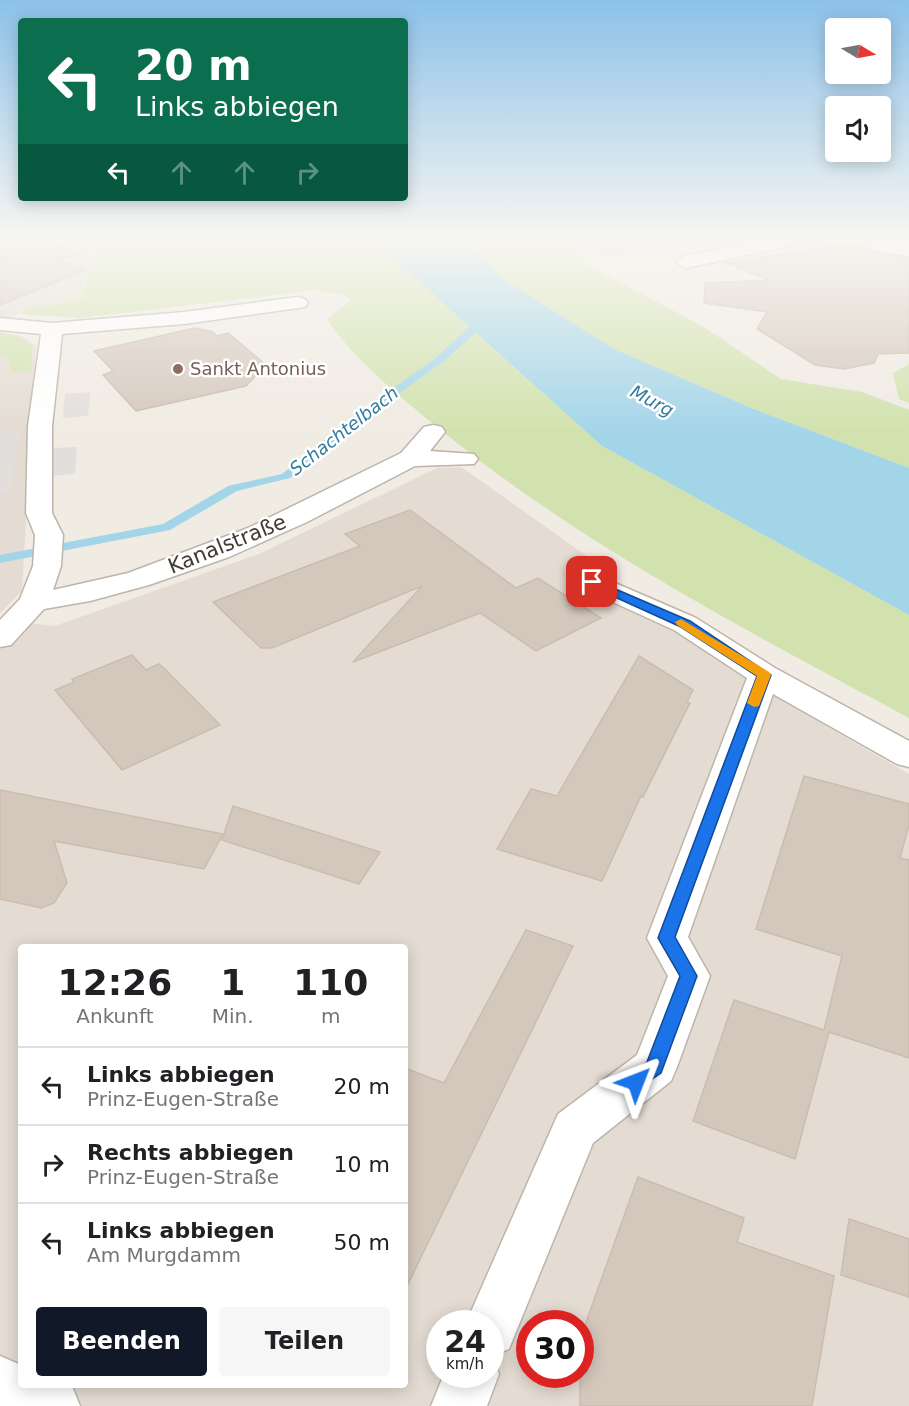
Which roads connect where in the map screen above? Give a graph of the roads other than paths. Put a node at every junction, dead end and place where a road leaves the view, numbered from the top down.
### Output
1 (298, 303) dead end
2 (0, 324) edge
3 (51, 341) junction
4 (433, 432) dead end
5 (410, 458) junction
6 (465, 459) dead end
7 (592, 582) dead end
8 (34, 602) junction
9 (0, 638) edge
10 (765, 675) junction
11 (909, 756) edge
12 (498, 1310) edge
13 (0, 1384) edge
14 (466, 1388) edge
15 (52, 1406) edge
16 (459, 1406) edge

1 - 3 street
2 - 3 street
3 - 8 street
4 - 5 street
5 - 6 street
5 - 8 street, Kanalstraße
7 - 10 street
8 - 9 street
10 - 11 street
10 - 12 street
13 - 15 street
14 - 16 street

